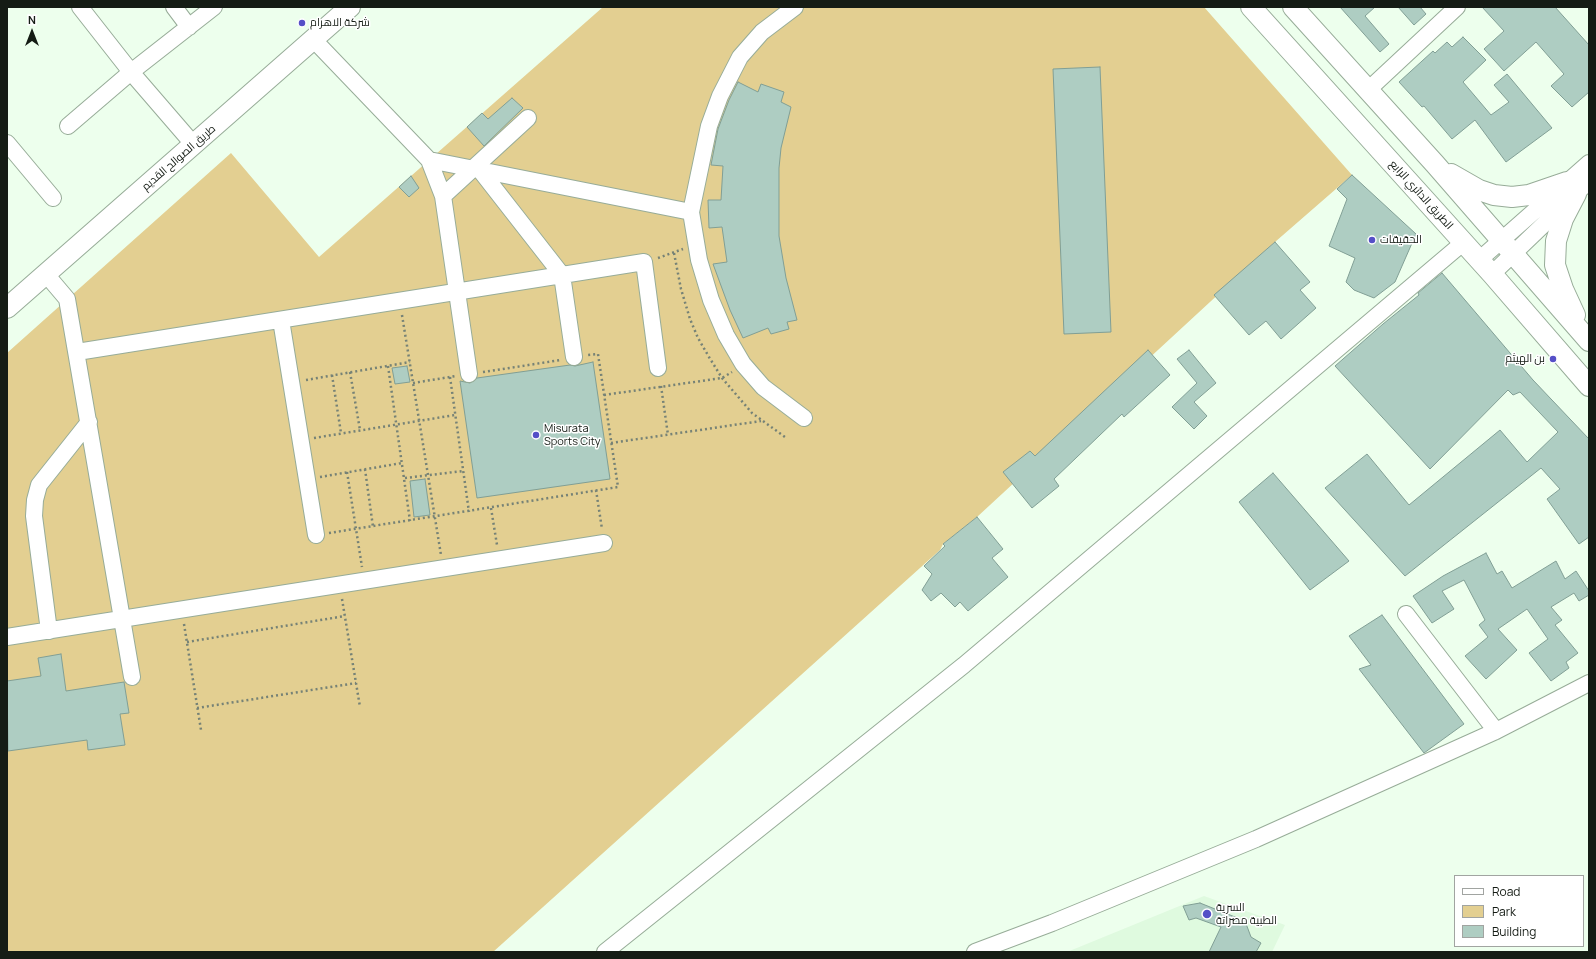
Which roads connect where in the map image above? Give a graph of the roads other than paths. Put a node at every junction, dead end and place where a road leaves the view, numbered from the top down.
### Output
1 (80, 7) edge
2 (174, 7) edge
3 (214, 7) edge
4 (350, 7) edge
5 (795, 7) edge
6 (1251, 7) edge
7 (1293, 7) edge
8 (1457, 7) edge
9 (189, 27) junction
10 (313, 39) junction
11 (131, 72) junction
12 (1368, 90) junction
13 (528, 118) dead end
14 (68, 126) dead end
15 (7, 143) edge
16 (194, 145) junction
17 (430, 160) junction
18 (1589, 163) edge
19 (1435, 164) junction
20 (477, 169) junction
21 (1577, 186) edge
22 (443, 196) junction
23 (53, 198) dead end
24 (691, 212) junction
25 (1464, 242) junction
26 (1507, 248) junction
27 (1486, 267) junction
28 (45, 274) junction
29 (562, 275) junction
30 (457, 292) junction
31 (7, 308) edge
32 (281, 320) junction
33 (1589, 337) edge
34 (1589, 341) edge
35 (77, 352) junction
36 (574, 358) road end
37 (658, 368) road end
38 (469, 374) road end
39 (1589, 386) edge
40 (804, 418) dead end
41 (89, 422) junction
42 (316, 535) road end
43 (604, 543) road end
44 (1406, 614) dead end
45 (122, 620) junction
46 (49, 631) junction
47 (7, 638) edge
48 (132, 677) dead end
49 (1589, 683) edge
50 (1496, 731) junction
51 (604, 952) edge
52 (975, 952) edge

1 - 11 street
2 - 9 street
3 - 9 street
4 - 10 main road, طريق الصوالح القديم
5 - 24 street
6 - 25 main road, الطريق الدائري الرابع
7 - 12 main road
8 - 12 street
9 - 11 street
10 - 16 main road, طريق الصوالح القديم
10 - 17 street
11 - 14 street
11 - 16 street
12 - 19 main road
13 - 20 street
15 - 23 street
16 - 28 main road, طريق الصوالح القديم
17 - 20 street
17 - 22 street
18 - 21 street
19 - 21 main road
19 - 26 main road
20 - 22 street
20 - 24 street
20 - 29 street
21 - 26 street
21 - 33 main road
22 - 30 street
24 - 40 street
25 - 27 main road, الطريق الدائري الرابع
25 - 51 street
26 - 27 street
26 - 34 main road
27 - 39 main road, الطريق الدائري الرابع
28 - 31 main road, طريق الصوالح القديم
28 - 35 street
29 - 30 street
29 - 36 street
29 - 37 street
30 - 32 street
30 - 38 street
32 - 35 street
32 - 42 street
35 - 41 street
41 - 45 street
41 - 46 street
43 - 45 street
44 - 50 street
45 - 46 street
45 - 48 street
46 - 47 street
49 - 50 street
50 - 52 street

